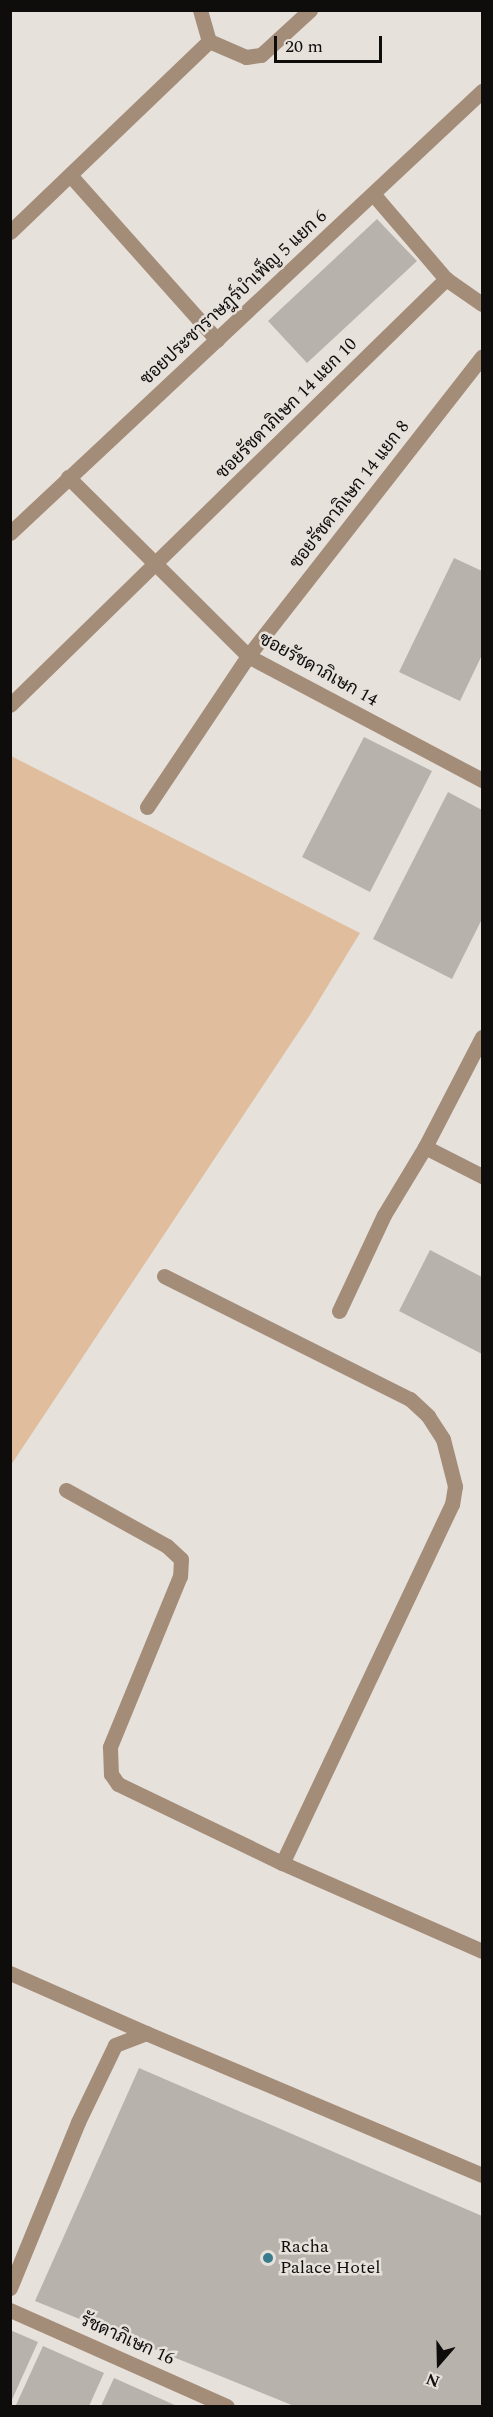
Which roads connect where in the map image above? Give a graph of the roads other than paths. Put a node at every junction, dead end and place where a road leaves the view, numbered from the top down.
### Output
1 (200, 10) edge
2 (310, 10) edge
3 (209, 41) junction
4 (483, 91) edge
5 (70, 175) junction
6 (374, 195) junction
7 (10, 232) edge
8 (446, 279) junction
9 (483, 304) edge
10 (217, 340) junction
11 (483, 357) edge
12 (68, 477) junction
13 (10, 533) edge
14 (156, 566) junction
15 (248, 656) junction
16 (10, 705) edge
17 (483, 780) edge
18 (147, 807) dead end
19 (483, 1037) edge
20 (425, 1147) junction
21 (483, 1176) edge
22 (164, 1276) dead end
23 (339, 1311) dead end
24 (66, 1490) dead end
25 (282, 1863) junction
26 (483, 1951) edge
27 (10, 1973) edge
28 (146, 2033) junction
29 (483, 2175) edge
30 (10, 2288) edge
31 (10, 2310) edge
32 (227, 2406) edge

1 - 3 street
2 - 3 street
3 - 5 street
4 - 6 street, ซอยประชาราษฎร์บำเพ็ญ 5 แยก 6
5 - 7 street
5 - 10 street
6 - 8 street
6 - 10 street, ซอยประชาราษฎร์บำเพ็ญ 5 แยก 6
8 - 9 street
8 - 14 street, ซอยรัชดาภิเษก 14 แยก 10
10 - 12 street, ซอยประชาราษฎร์บำเพ็ญ 5 แยก 6
11 - 15 street, ซอยรัชดาภิเษก 14 แยก 8
12 - 13 street, ซอยประชาราษฎร์บำเพ็ญ 5 แยก 6
12 - 14 street, ซอยรัชดาภิเษก 14
14 - 15 street, ซอยรัชดาภิเษก 14
14 - 16 street, ซอยรัชดาภิเษก 14 แยก 10
15 - 17 street, ซอยรัชดาภิเษก 14
15 - 18 street, ซอยรัชดาภิเษก 14 แยก 8
19 - 20 street
20 - 21 street
20 - 23 street
22 - 25 street
24 - 25 street
25 - 26 street
27 - 28 street
28 - 29 street
28 - 30 street
31 - 32 street, รัชดาภิเษก 16

